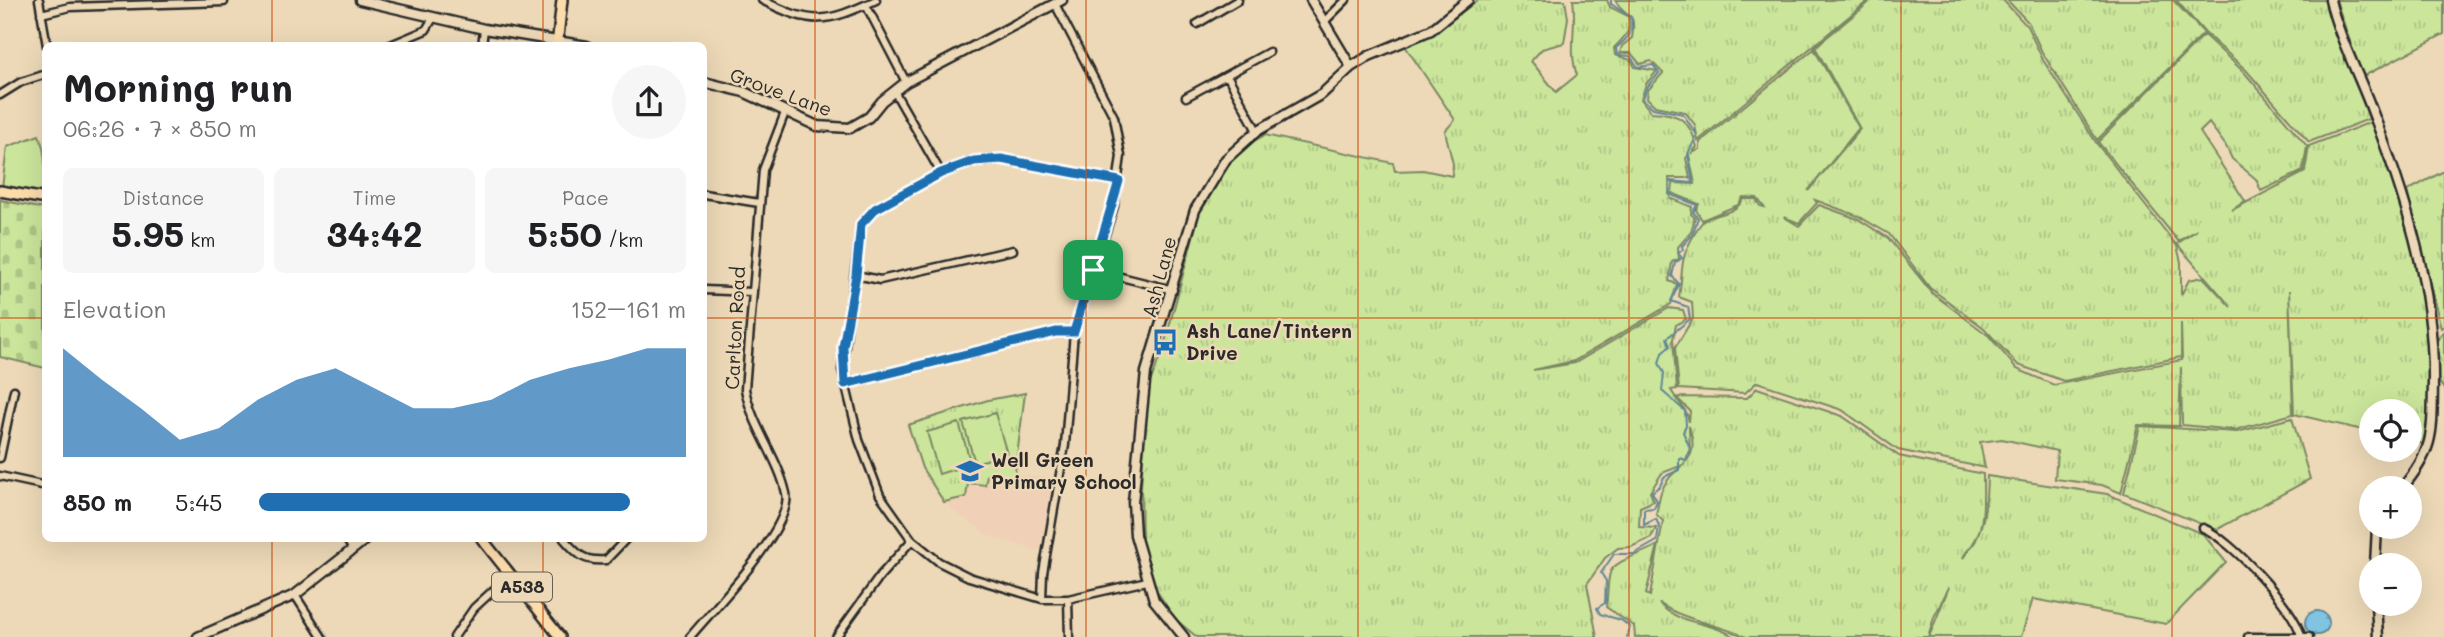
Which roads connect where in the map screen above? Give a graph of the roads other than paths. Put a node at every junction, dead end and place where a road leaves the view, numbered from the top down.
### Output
1 (39, 0) edge
2 (360, 0) edge
3 (562, 0) edge
4 (762, 0) edge
5 (876, 0) edge
6 (1238, 0) edge
7 (1311, 0) edge
8 (1346, 0) edge
9 (1468, 0) edge
10 (2330, 0) edge
11 (224, 2) dead end
12 (1058, 2) edge
13 (866, 5) junction
14 (41, 14) junction
15 (433, 18) junction
16 (1324, 22) junction
17 (1197, 24) dead end
18 (484, 29) junction
19 (46, 42) edge
20 (400, 42) edge
21 (482, 42) edge
22 (552, 42) edge
23 (557, 42) edge
24 (1269, 52) dead end
25 (1351, 67) junction
26 (42, 75) edge
27 (1227, 75) junction
28 (906, 82) junction
29 (707, 83) edge
30 (894, 92) junction
31 (0, 95) edge
32 (1185, 97) dead end
33 (786, 110) junction
34 (1257, 131) junction
35 (941, 173) junction
36 (1119, 181) junction
37 (0, 191) edge
38 (707, 194) edge
39 (42, 198) edge
40 (759, 203) junction
41 (1013, 250) dead end
42 (1093, 270) junction
43 (856, 275) junction
44 (707, 290) edge
45 (1173, 290) junction
46 (752, 292) junction
47 (1074, 332) junction
48 (845, 384) junction
49 (14, 390) dead end
50 (0, 458) edge
51 (0, 476) edge
52 (2412, 476) edge
53 (42, 485) edge
54 (2203, 528) dead end
55 (912, 541) junction
56 (348, 542) edge
57 (362, 542) edge
58 (485, 542) edge
59 (567, 542) edge
60 (623, 542) edge
61 (353, 549) junction
62 (512, 573) junction
63 (1147, 581) junction
64 (295, 595) junction
65 (1042, 599) junction
66 (1068, 599) junction
67 (2377, 616) edge
68 (695, 631) junction
69 (209, 635) edge
70 (2301, 636) edge
71 (198, 637) edge
72 (322, 637) edge
73 (454, 637) edge
74 (560, 637) edge
75 (690, 637) edge
76 (704, 637) edge
77 (836, 637) edge
78 (1069, 637) edge
79 (1184, 637) edge
80 (2248, 637) edge
81 (2309, 637) edge
82 (2378, 637) edge

1 - 14 street
2 - 15 street
3 - 23 main road
4 - 13 street
5 - 13 street
6 - 17 street
7 - 16 street
8 - 16 street
9 - 25 street, Ash Lane
10 - 52 street
11 - 14 street
12 - 28 street, Grove Lane
12 - 36 street
13 - 28 street
14 - 19 street
15 - 18 street
15 - 20 street
16 - 25 street
18 - 21 street
18 - 22 street
24 - 27 street
25 - 34 street, Ash Lane
26 - 31 street
27 - 32 street
27 - 34 street
28 - 30 street, Grove Lane
29 - 33 street, Grove Lane
30 - 33 street, Grove Lane
30 - 35 street
33 - 40 street, Carlton Road
34 - 45 street, Ash Lane
35 - 36 street
35 - 43 street
36 - 42 street
37 - 39 main road
38 - 40 street
40 - 46 street, Carlton Road
41 - 43 street
42 - 45 street
42 - 47 street
43 - 48 street
44 - 46 street
45 - 63 street, Ash Lane
46 - 68 street, Carlton Road
47 - 48 street
47 - 65 street
48 - 55 street
49 - 50 street
51 - 53 street
54 - 70 street
55 - 65 street
55 - 77 street
56 - 61 street
57 - 61 street
58 - 62 main road, A538
59 - 60 street
61 - 64 street
62 - 73 street
62 - 74 main road, A538
63 - 66 street
63 - 79 street, Ash Lane
64 - 69 street
64 - 72 street
65 - 66 street
66 - 78 street
67 - 82 street
68 - 75 street, Carlton Road
68 - 76 street
69 - 71 street
70 - 80 street
70 - 81 street

